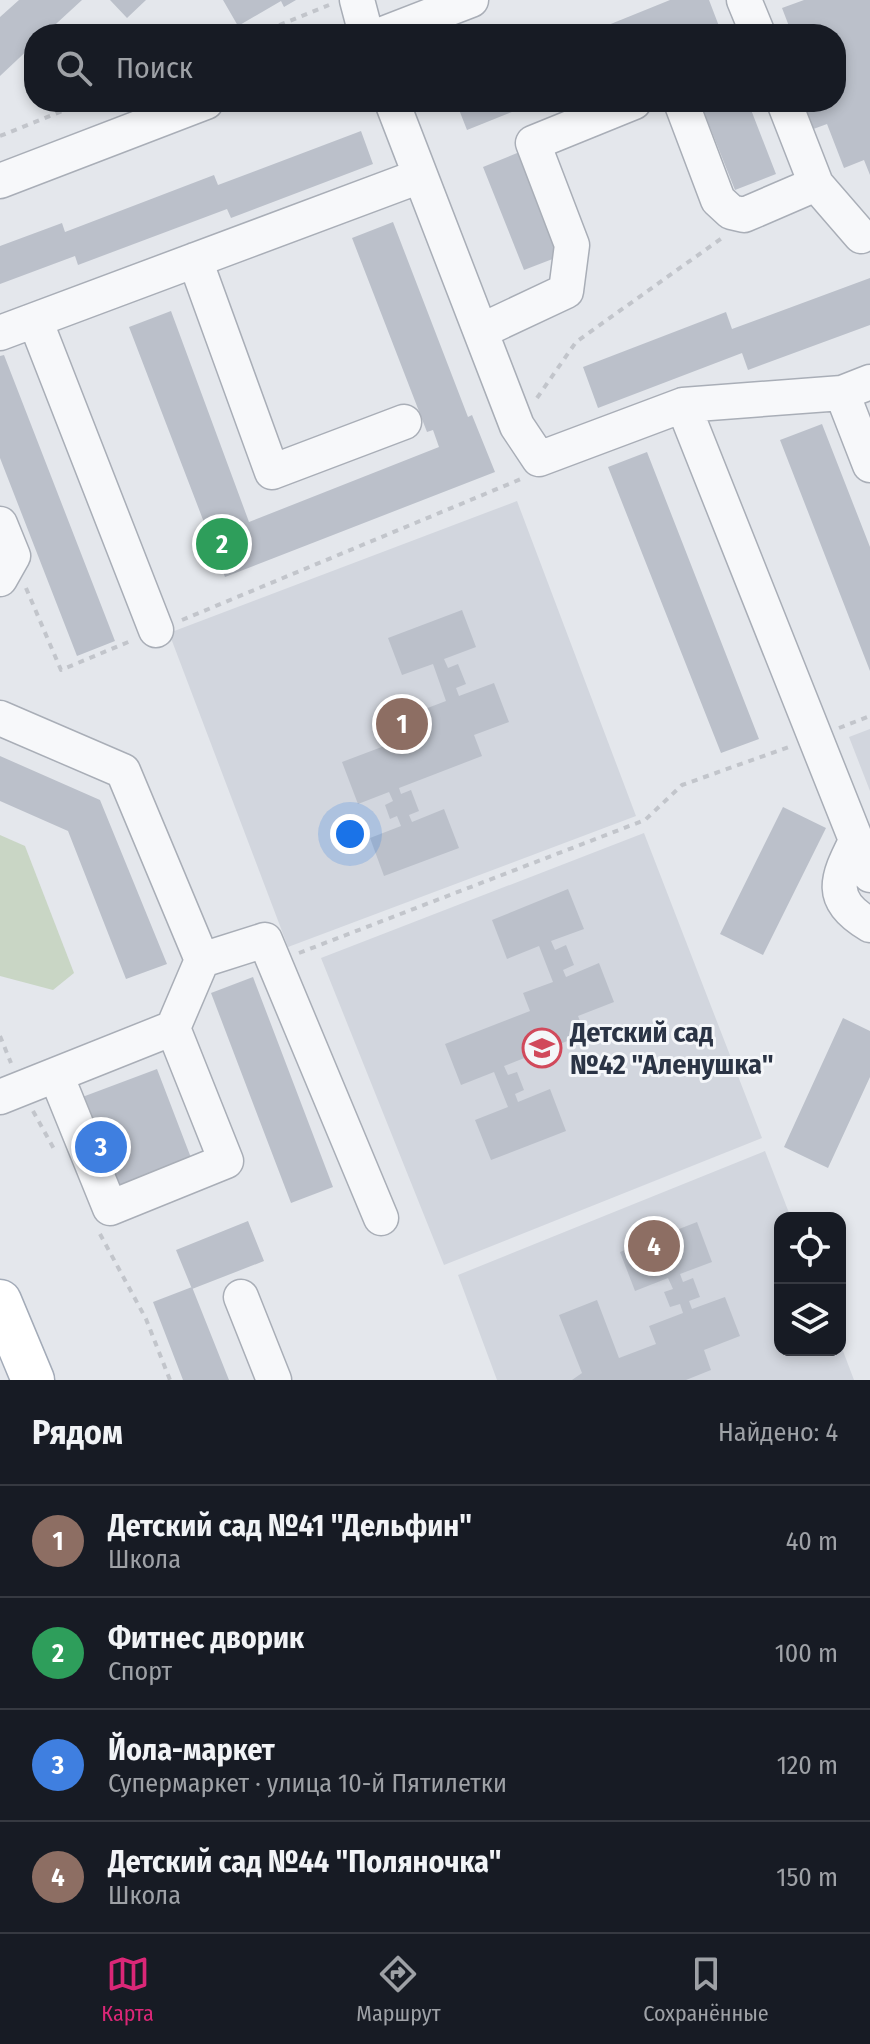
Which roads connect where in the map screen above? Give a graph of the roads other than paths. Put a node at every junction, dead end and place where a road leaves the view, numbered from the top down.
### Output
1 (357, 0) edge
2 (471, 0) edge
3 (744, 0) edge
4 (363, 24) edge
5 (409, 24) edge
6 (754, 24) edge
7 (180, 112) edge
8 (396, 112) edge
9 (609, 112) edge
10 (685, 112) edge
11 (788, 112) edge
12 (420, 176) junction
13 (0, 181) edge
14 (816, 184) junction
15 (861, 236) dead end
16 (195, 260) junction
17 (35, 320) junction
18 (481, 331) junction
19 (0, 333) edge
20 (856, 387) edge
21 (683, 405) junction
22 (404, 422) dead end
23 (870, 465) edge
24 (0, 524) edge
25 (6, 568) edge
26 (156, 630) road end
27 (0, 718) edge
28 (856, 841) junction
29 (870, 875) edge
30 (870, 925) edge
31 (202, 960) junction
32 (173, 1028) junction
33 (56, 1075) junction
34 (0, 1097) edge
35 (381, 1218) dead end
36 (241, 1297) dead end
37 (0, 1301) edge
38 (33, 1380) edge
39 (274, 1380) edge

1 - 4 street
2 - 5 street
3 - 6 street
7 - 13 street
8 - 12 street
9 - 18 street
10 - 14 street
11 - 14 street
12 - 16 street
12 - 18 street
14 - 15 street
16 - 17 street
16 - 22 street
17 - 19 street
17 - 26 street
18 - 21 street
20 - 21 street
20 - 23 street
21 - 28 street
24 - 25 street
27 - 31 street
28 - 29 street
28 - 30 street
31 - 32 street
31 - 35 street
32 - 33 street
32 - 33 street
33 - 34 street
36 - 39 street
37 - 38 main road

